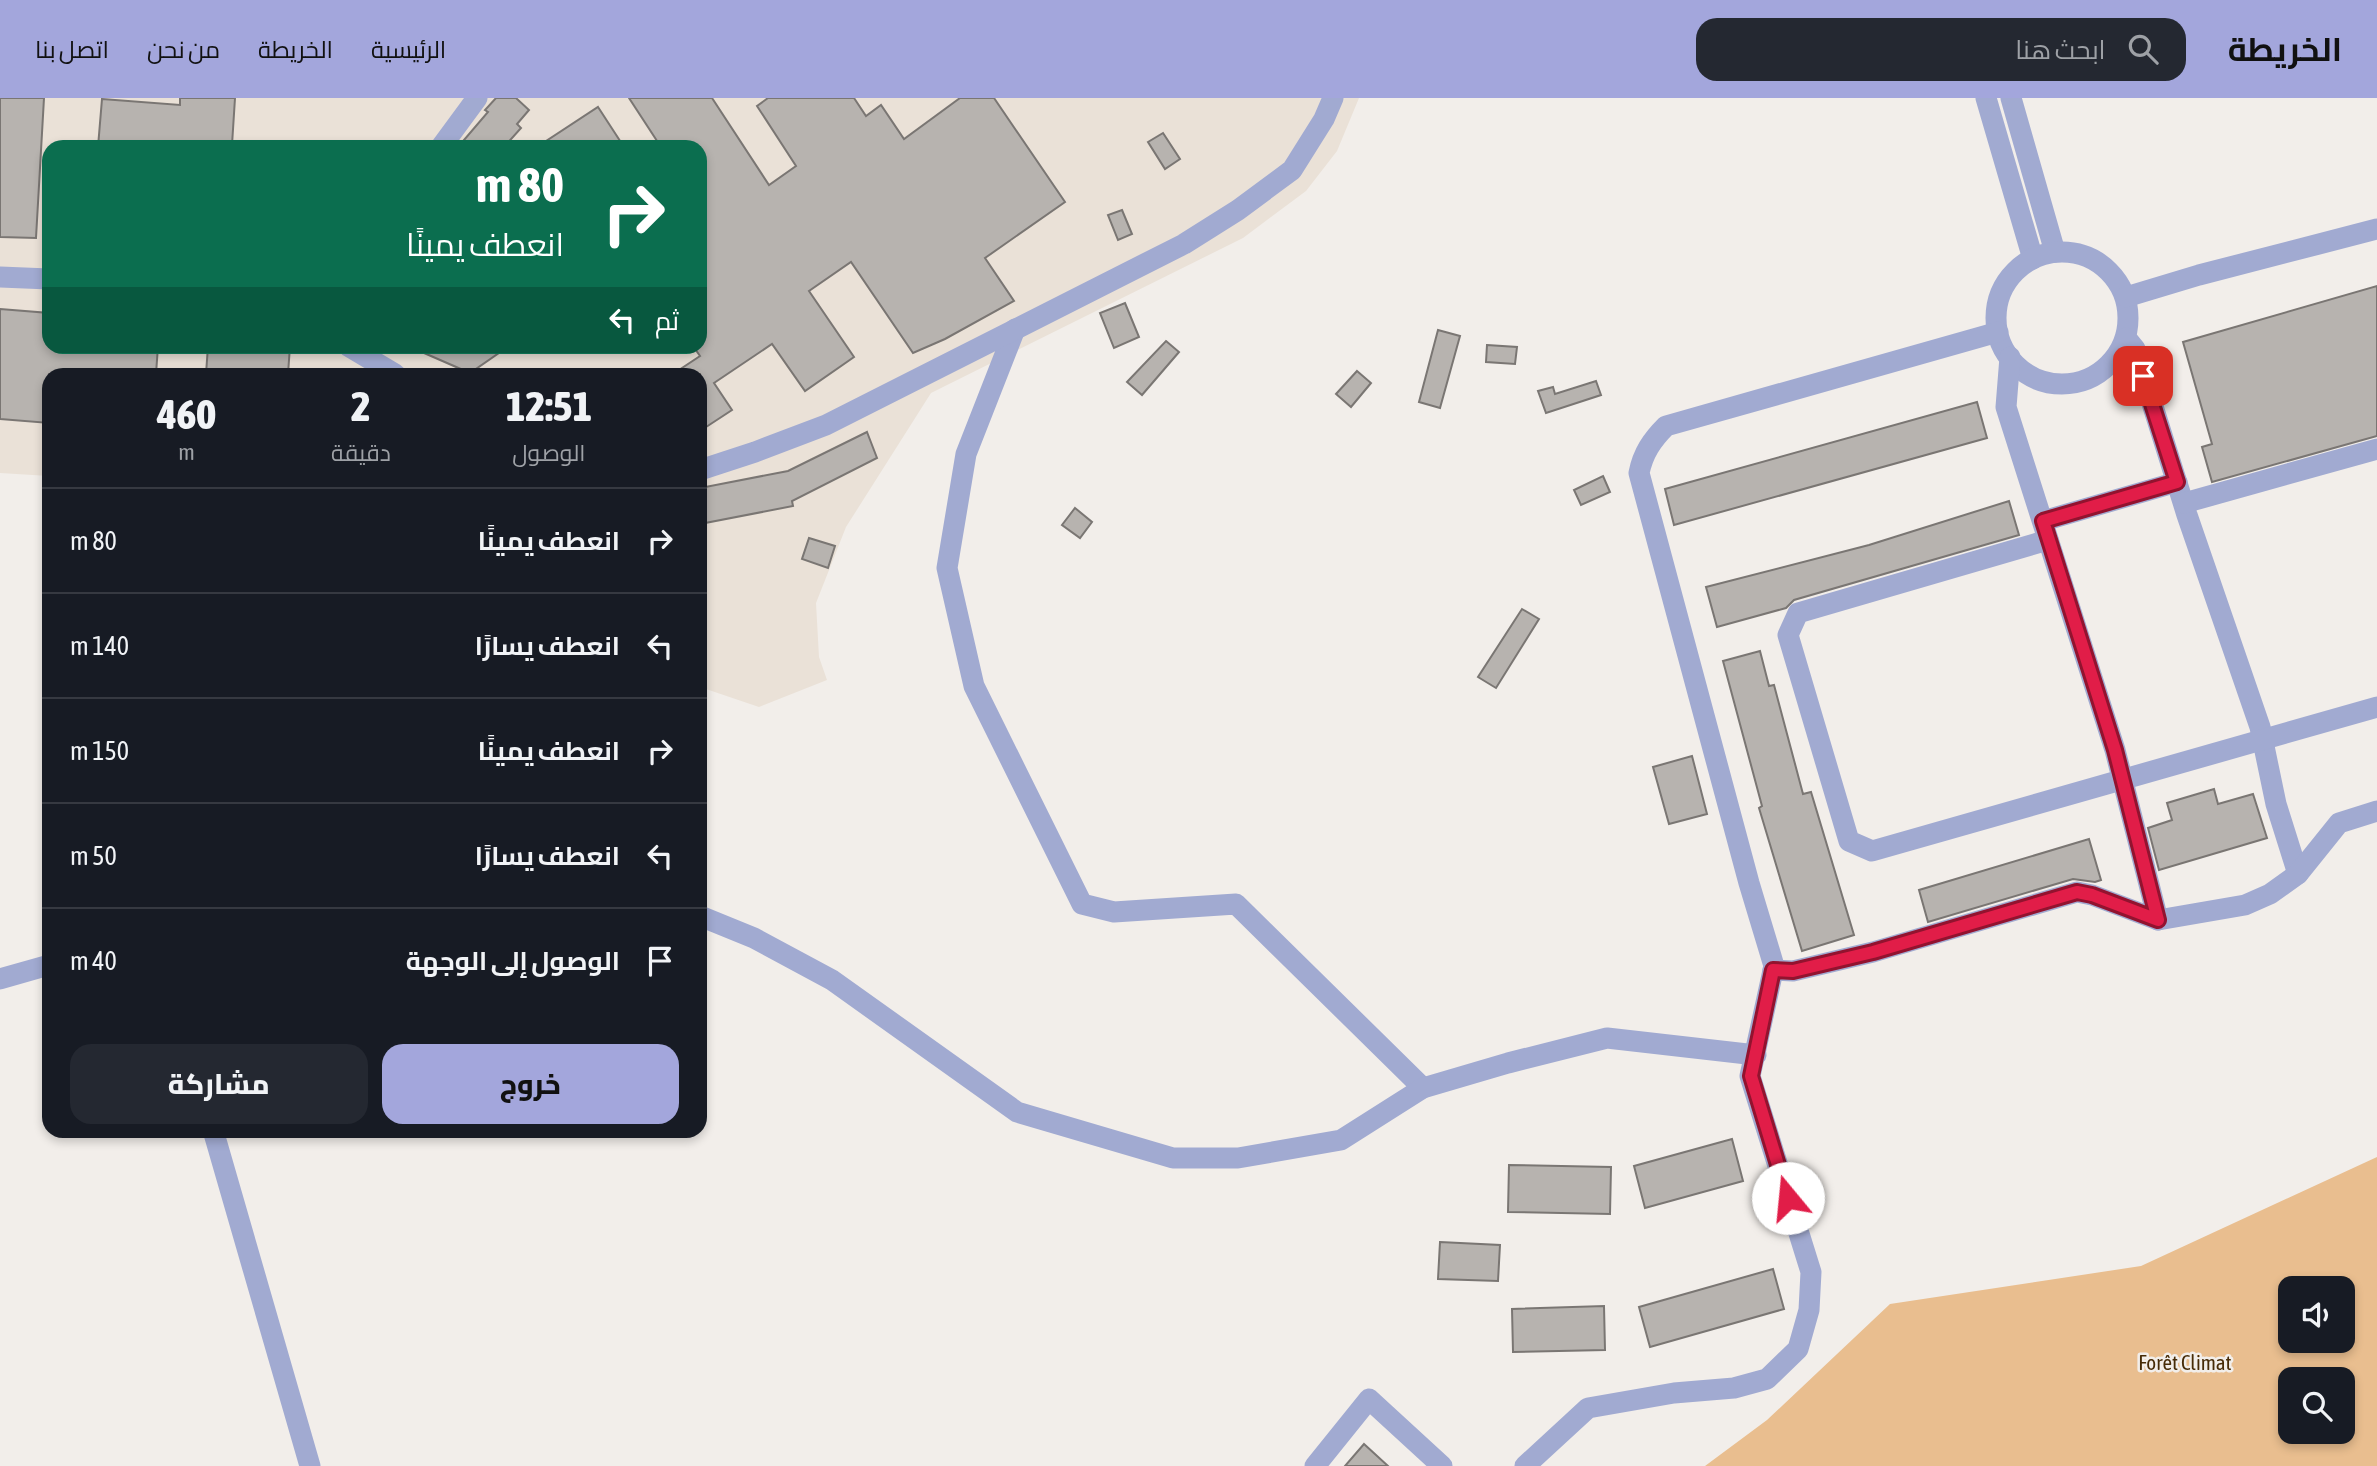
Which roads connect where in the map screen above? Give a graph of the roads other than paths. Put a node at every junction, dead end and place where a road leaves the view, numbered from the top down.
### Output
1 (477, 98) edge
2 (1333, 98) edge
3 (1986, 98) edge
4 (2011, 98) edge
5 (446, 140) edge
6 (2377, 229) edge
7 (2055, 252) junction
8 (2033, 259) junction
9 (0, 277) edge
10 (42, 279) edge
11 (2126, 297) junction
12 (1016, 329) junction
13 (1998, 332) junction
14 (2126, 338) junction
15 (361, 354) edge
16 (2010, 357) junction
17 (385, 368) edge
18 (2377, 449) edge
19 (707, 468) edge
20 (2177, 482) junction
21 (2184, 503) junction
22 (2045, 530) junction
23 (2377, 707) edge
24 (2262, 740) junction
25 (2123, 779) junction
26 (2377, 811) edge
27 (2298, 874) junction
28 (707, 919) edge
29 (2158, 920) junction
30 (42, 967) edge
31 (1773, 970) junction
32 (0, 979) edge
33 (1756, 1055) junction
34 (1423, 1088) junction
35 (215, 1138) edge
36 (310, 1466) edge
37 (1315, 1466) edge
38 (1442, 1466) edge
39 (1525, 1466) edge

1 - 5 lane
2 - 12 lane
3 - 8 lane
4 - 7 lane
6 - 11 lane
7 - 8 lane
7 - 11 lane
8 - 13 lane
9 - 10 lane
11 - 14 lane
12 - 19 lane
12 - 34 lane
13 - 16 lane
13 - 31 lane
14 - 16 lane
14 - 20 lane
15 - 17 lane
16 - 22 lane
18 - 21 lane
20 - 21 lane
20 - 22 lane
21 - 24 lane
22 - 25 lane
22 - 25 lane
23 - 24 lane
24 - 25 lane
24 - 27 lane
25 - 29 lane
26 - 27 lane
27 - 29 lane
28 - 34 lane
29 - 31 lane
30 - 32 lane
31 - 33 lane
33 - 34 lane
33 - 39 lane
35 - 36 lane
37 - 38 lane

